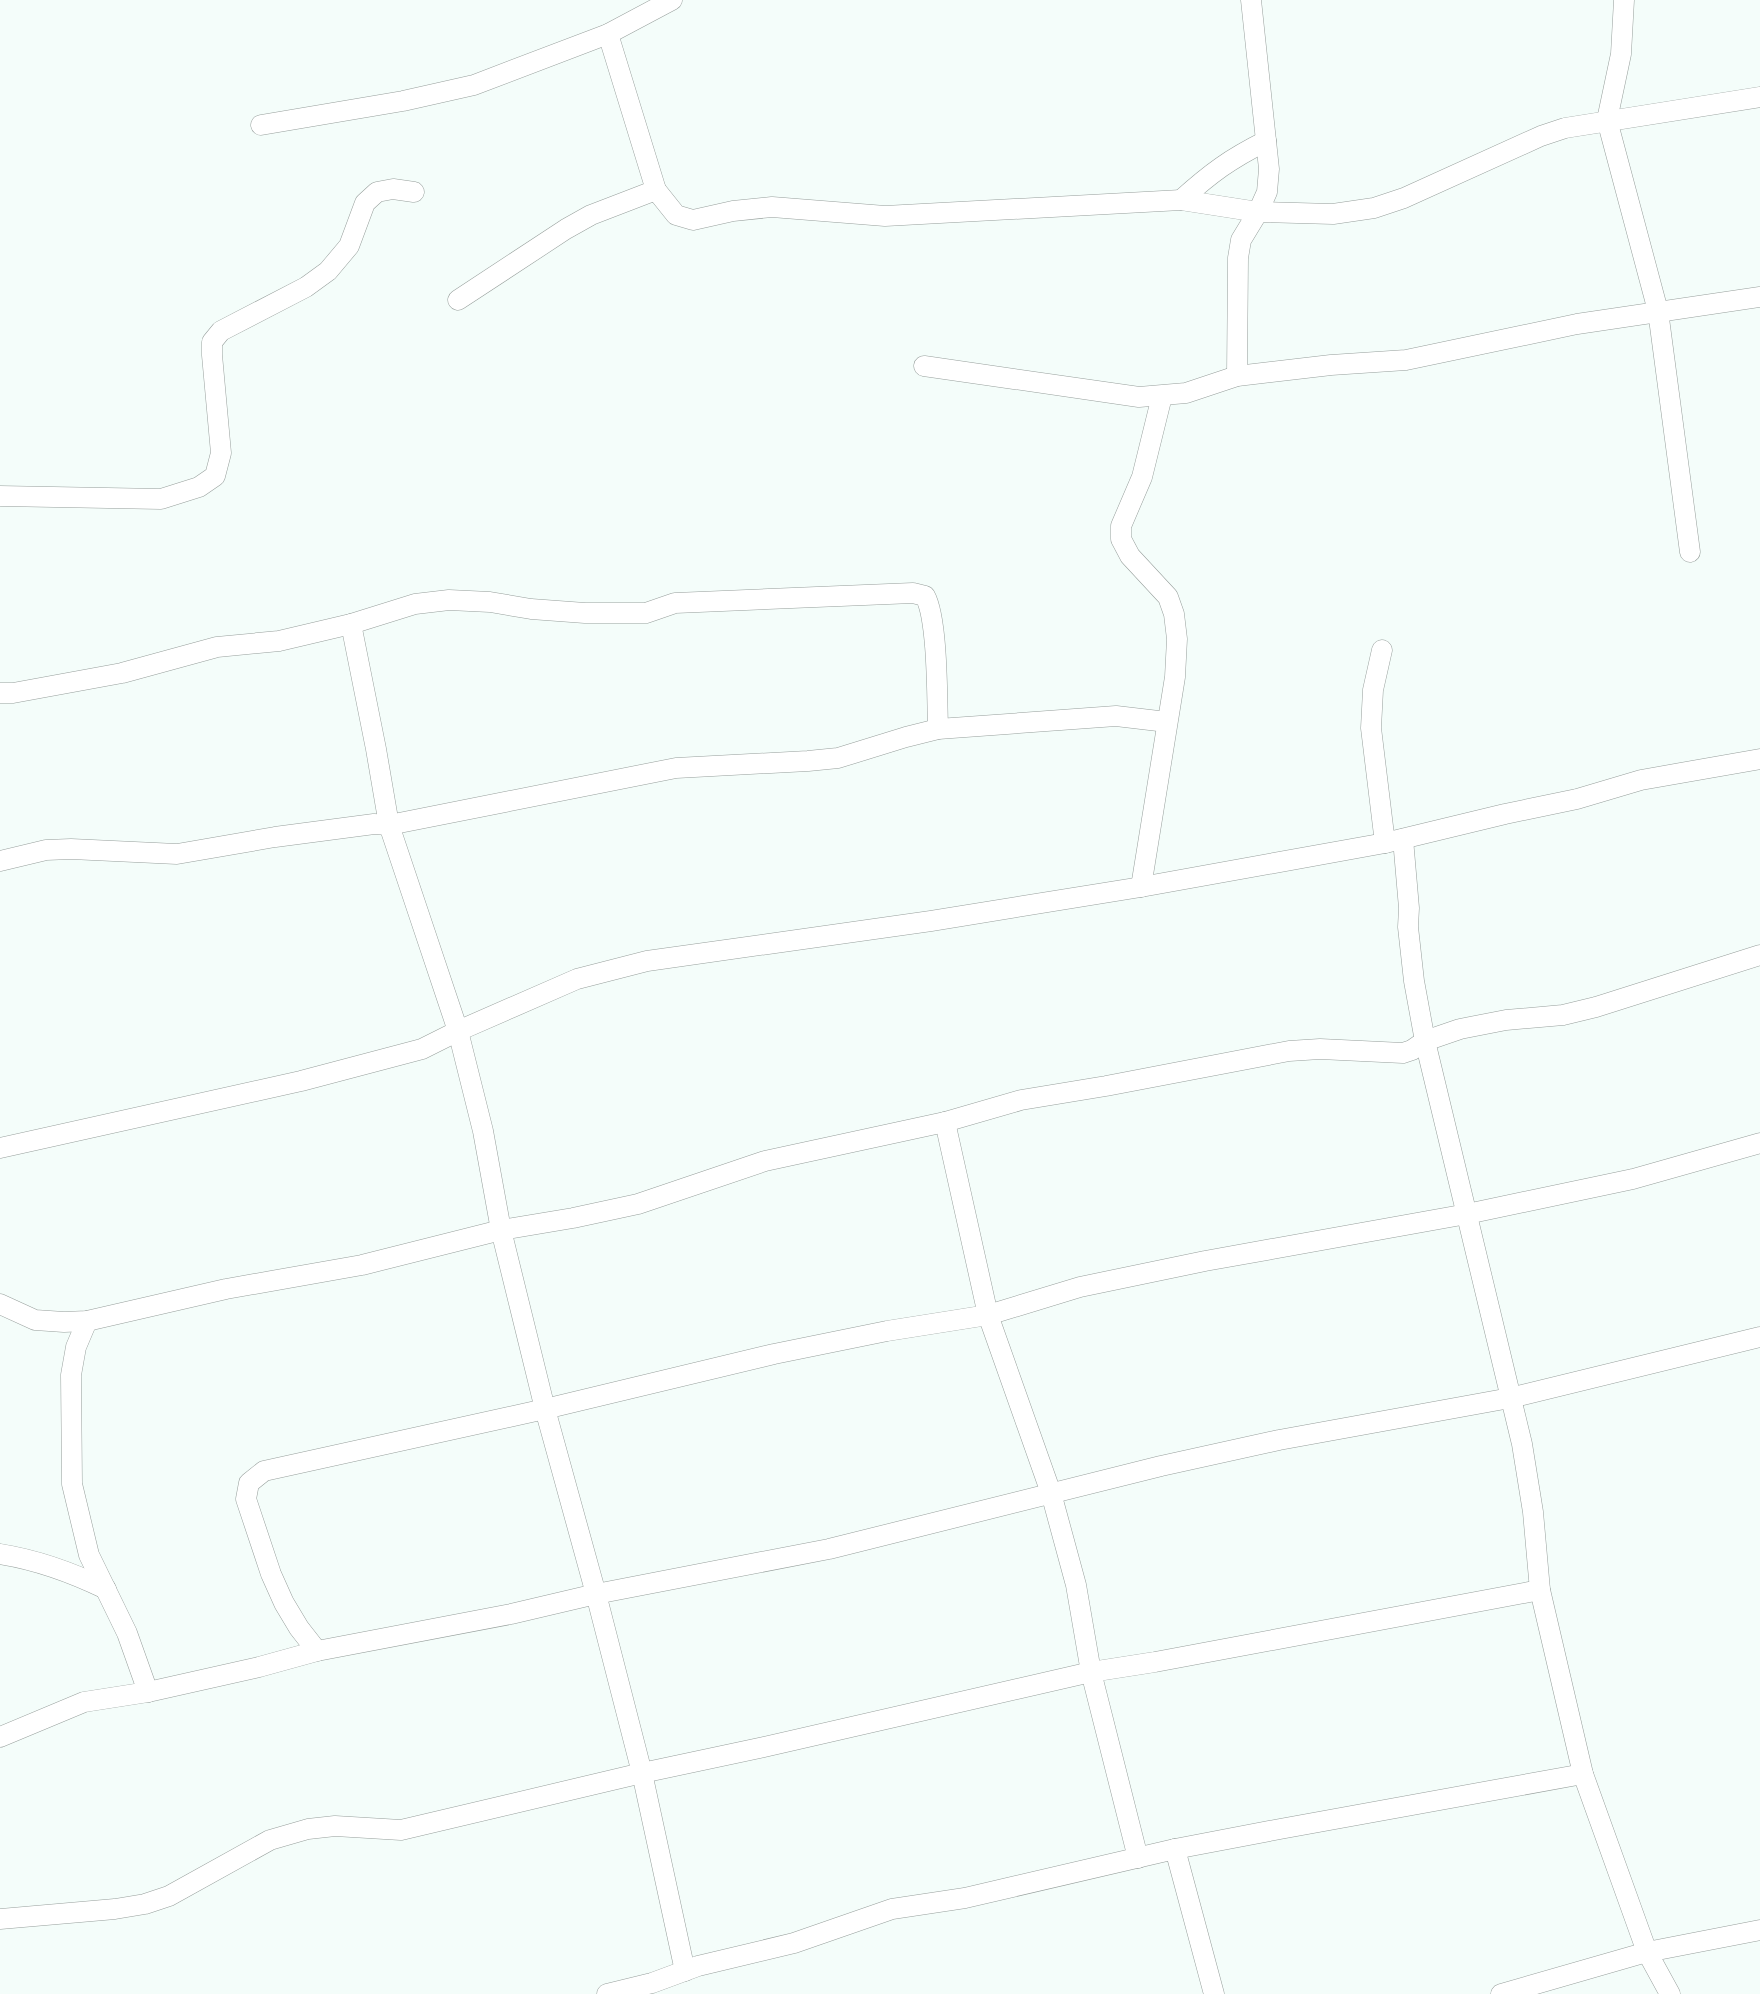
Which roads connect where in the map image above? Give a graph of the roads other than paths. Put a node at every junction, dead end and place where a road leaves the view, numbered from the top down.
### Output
1 (672, 0) edge
2 (1251, 0) edge
3 (1624, 0) edge
4 (608, 34) junction
5 (1760, 97) edge
6 (1607, 120) junction
7 (261, 124) dead end
8 (1266, 141) junction
9 (656, 190) junction
10 (414, 192) dead end
11 (1181, 200) junction
12 (1258, 212) junction
13 (1760, 297) edge
14 (458, 300) dead end
15 (1658, 310) junction
16 (924, 366) dead end
17 (1237, 376) junction
18 (1162, 396) junction
19 (0, 495) edge
20 (1690, 552) dead end
21 (351, 624) junction
22 (1382, 650) dead end
23 (0, 693) edge
24 (1167, 722) junction
25 (938, 729) junction
26 (1760, 759) edge
27 (389, 825) junction
28 (1394, 841) junction
29 (0, 861) edge
30 (1141, 887) junction
31 (1760, 955) edge
32 (458, 1031) junction
33 (1425, 1041) junction
34 (945, 1122) junction
35 (1760, 1143) edge
36 (0, 1148) edge
37 (1467, 1214) junction
38 (501, 1230) junction
39 (0, 1304) edge
40 (988, 1315) junction
41 (87, 1321) junction
42 (1760, 1338) edge
43 (1510, 1398) junction
44 (545, 1409) junction
45 (1050, 1493) junction
46 (0, 1554) edge
47 (106, 1589) junction
48 (1540, 1590) junction
49 (596, 1594) junction
50 (317, 1651) junction
51 (1091, 1672) junction
52 (148, 1692) junction
53 (0, 1737) edge
54 (642, 1773) junction
55 (1583, 1774) junction
56 (1175, 1849) junction
57 (1138, 1858) junction
58 (0, 1919) edge
59 (1760, 1930) edge
60 (1647, 1952) junction
61 (685, 1971) junction
62 (607, 1994) edge
63 (1214, 1994) edge
64 (1501, 1994) edge
65 (1670, 1994) edge

1 - 4 street
2 - 8 street
3 - 6 street
4 - 7 street
4 - 9 street
5 - 6 street
6 - 12 street
6 - 15 street
8 - 11 street
8 - 12 street
9 - 11 street
9 - 14 street
10 - 19 street
11 - 12 street
12 - 17 street
13 - 15 street
15 - 17 street
15 - 20 street
16 - 18 street
17 - 18 street
18 - 24 street
21 - 23 street
21 - 25 street
21 - 27 street
22 - 28 street
24 - 25 street
24 - 30 street
25 - 27 street
26 - 28 street
27 - 29 street
27 - 32 street
28 - 30 street
28 - 33 street
30 - 32 street
31 - 33 street
32 - 36 street
32 - 38 street
33 - 34 street
33 - 37 street
34 - 38 street
34 - 40 street
35 - 37 street
37 - 40 street
37 - 43 street
38 - 41 street
38 - 44 street
39 - 41 street
40 - 44 street
40 - 45 street
41 - 47 street
42 - 43 street
43 - 45 street
43 - 48 street
44 - 49 street
44 - 50 street
45 - 49 street
45 - 51 street
46 - 47 street
47 - 52 street
48 - 51 street
48 - 55 street
49 - 50 street
49 - 54 street
50 - 52 street
51 - 54 street
51 - 57 street
52 - 53 street
54 - 58 street
54 - 61 street
55 - 56 street
55 - 60 street
56 - 57 street
56 - 63 street
57 - 61 street
59 - 60 street
60 - 64 street
60 - 65 street
61 - 62 street

